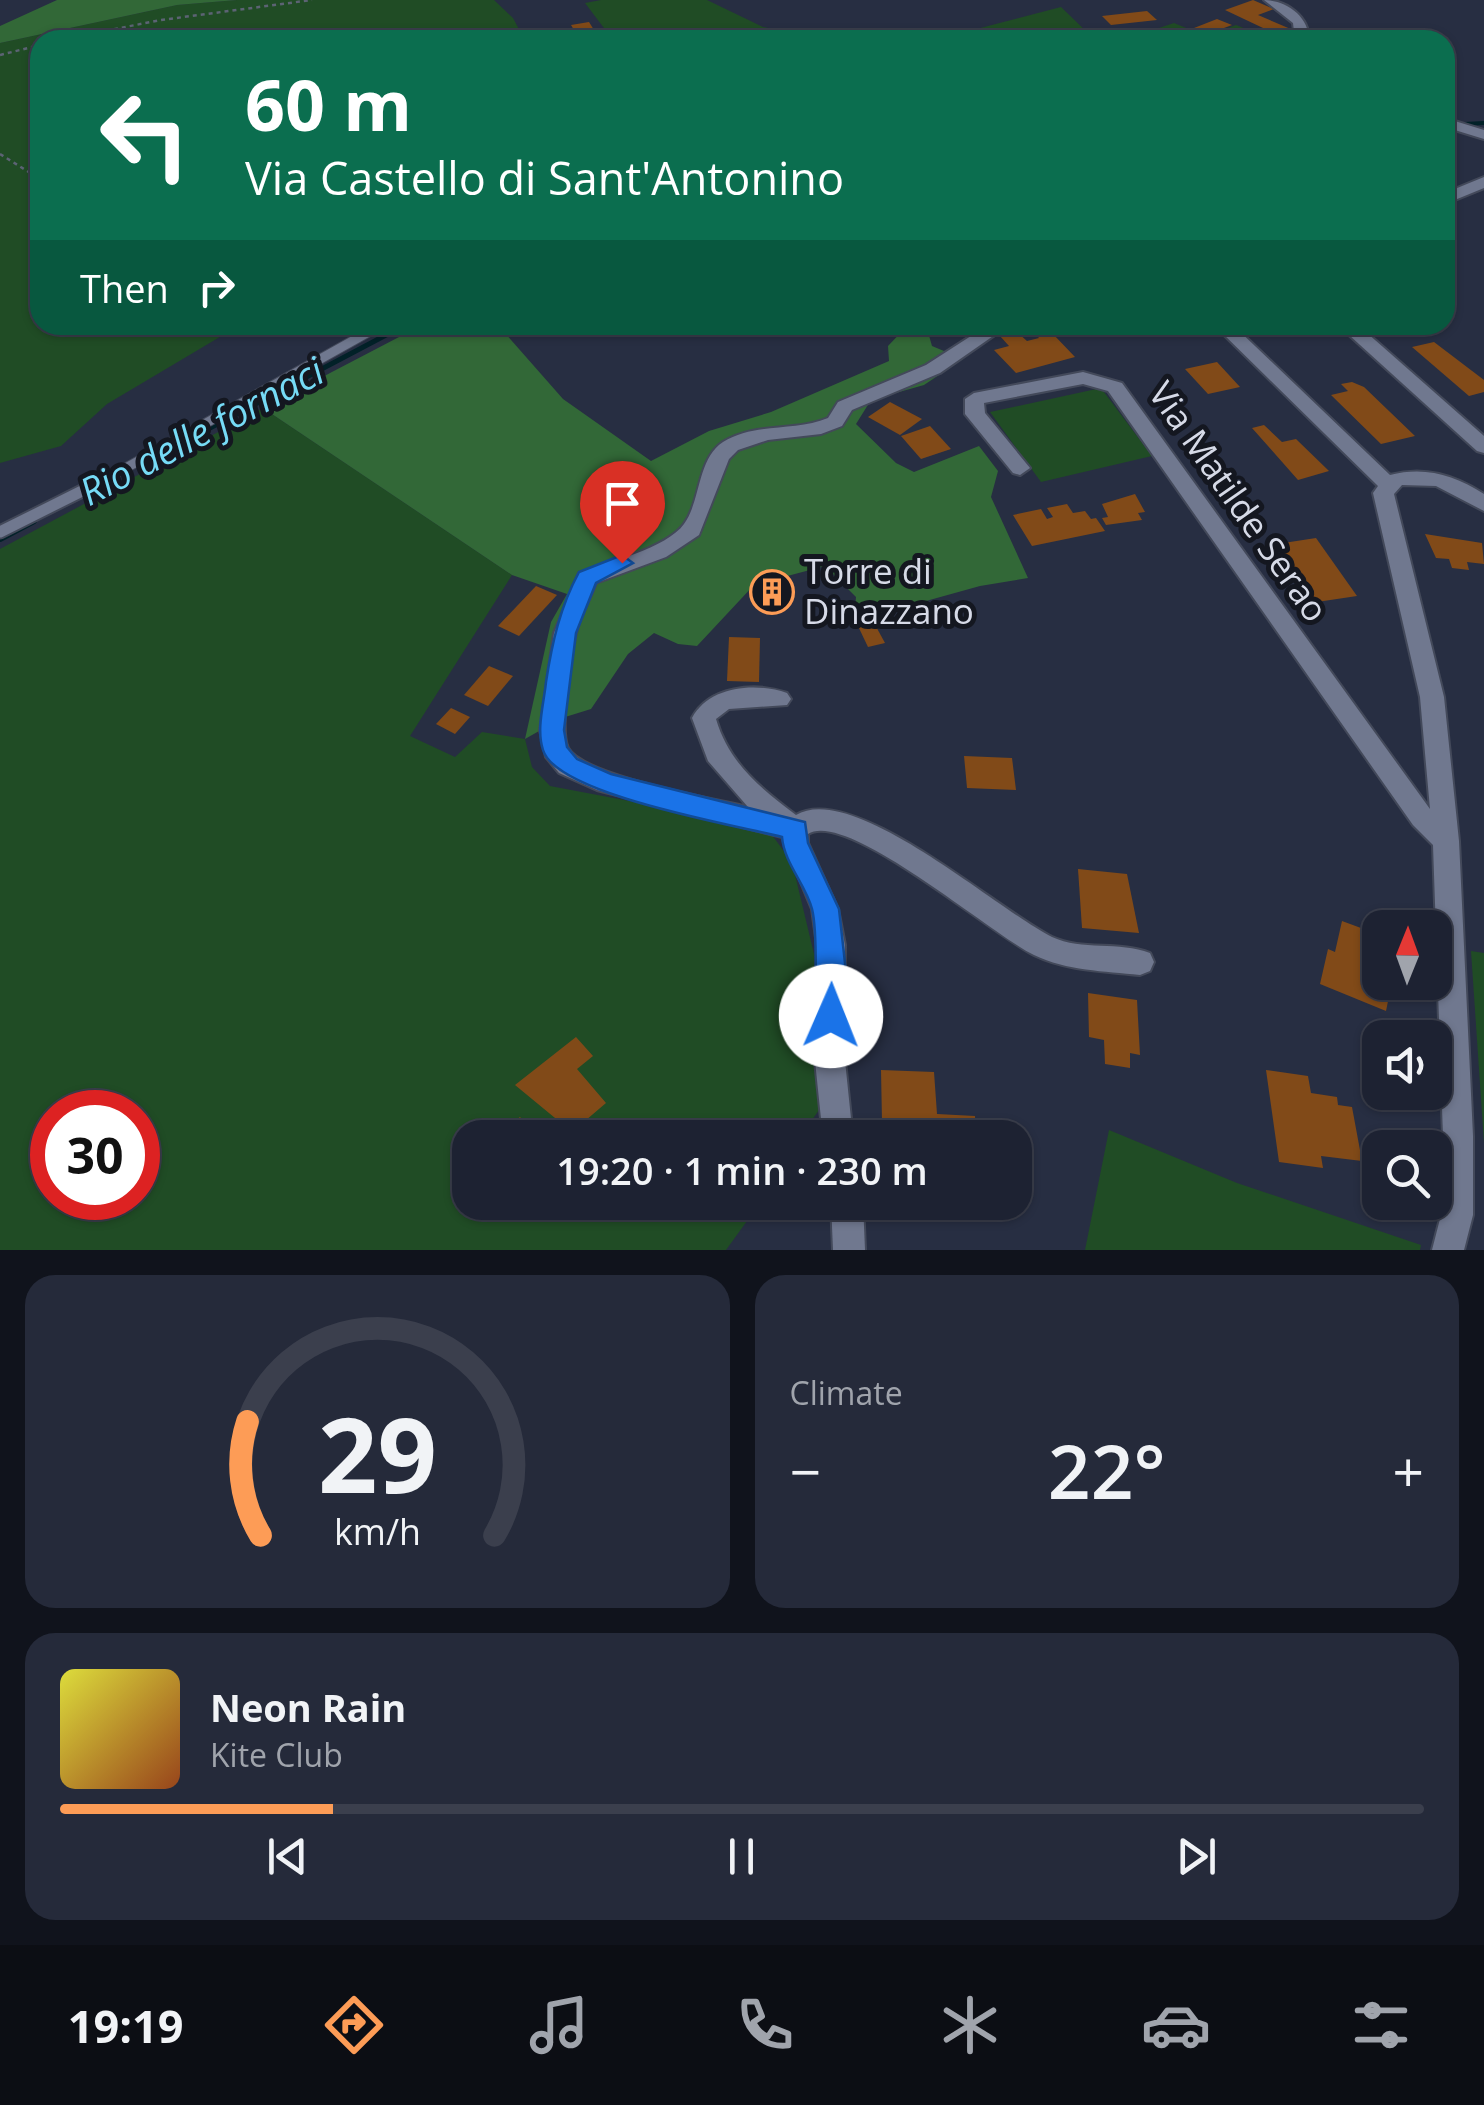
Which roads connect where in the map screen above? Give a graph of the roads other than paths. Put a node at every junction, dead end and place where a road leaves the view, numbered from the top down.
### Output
1 (1270, 0) edge
2 (1300, 30) edge
3 (1455, 125) edge
4 (1484, 136) edge
5 (1484, 182) edge
6 (1455, 194) edge
7 (364, 335) edge
8 (985, 335) edge
9 (1233, 335) edge
10 (1358, 335) edge
11 (1484, 447) edge
12 (1020, 468) dead end
13 (1387, 484) junction
14 (1484, 504) edge
15 (0, 532) edge
16 (779, 699) dead end
17 (796, 830) junction
18 (1446, 841) junction
19 (1140, 962) dead end
20 (836, 1120) edge
21 (848, 1220) edge
22 (849, 1250) edge
23 (1448, 1250) edge

1 - 2 street
3 - 4 street
5 - 6 street
7 - 15 lane
8 - 17 street
9 - 13 street
10 - 11 street
12 - 18 street, Via Matilde Serao
13 - 14 street
13 - 18 street
16 - 17 street
17 - 19 street
17 - 20 street
18 - 23 street
21 - 22 street

